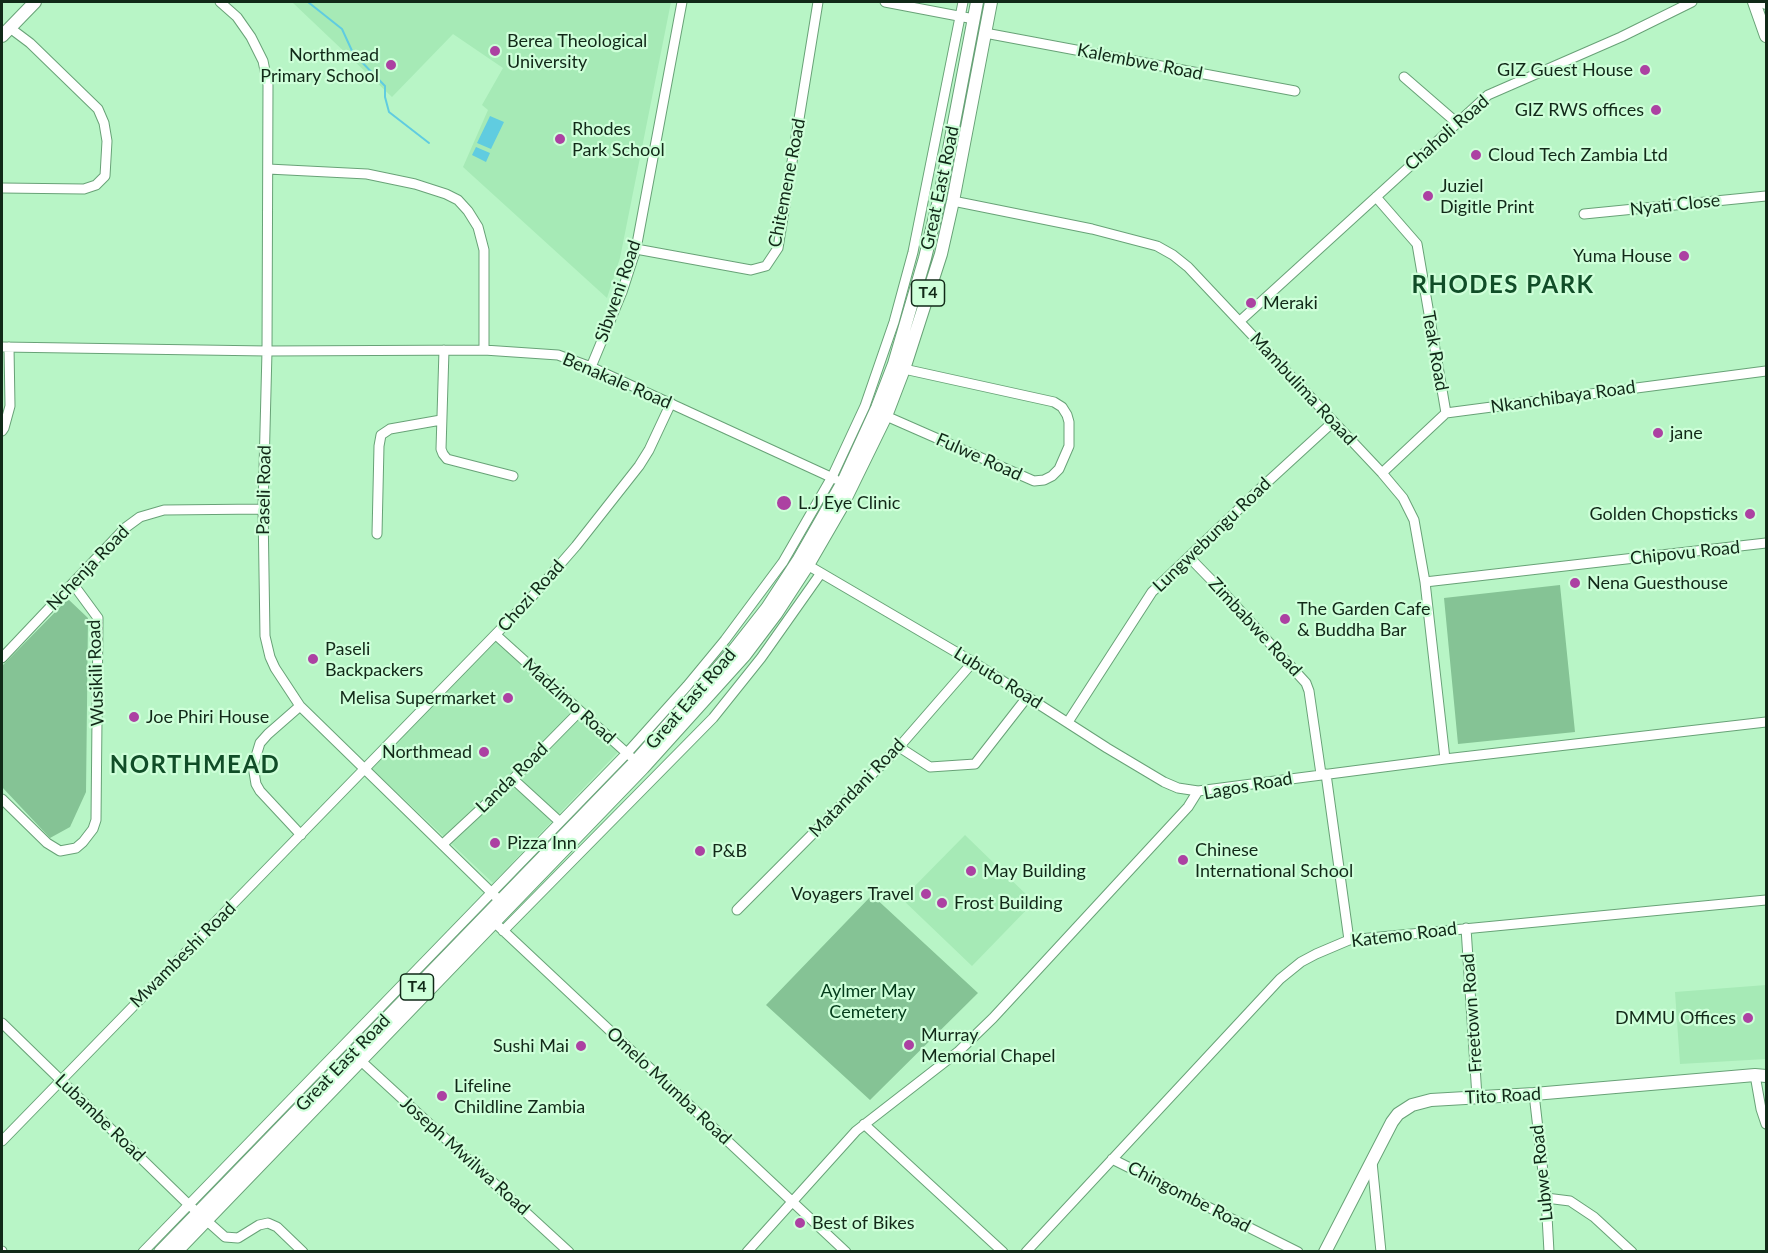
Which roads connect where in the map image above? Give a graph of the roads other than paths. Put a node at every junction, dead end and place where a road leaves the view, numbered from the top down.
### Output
1 (35, 2) edge
2 (220, 2) edge
3 (682, 2) edge
4 (819, 2) edge
5 (885, 2) edge
6 (963, 2) edge
7 (977, 2) edge
8 (991, 2) edge
9 (1692, 2) edge
10 (1754, 2) edge
11 (960, 17) junction
12 (974, 19) junction
13 (6, 32) edge
14 (986, 33) junction
15 (1767, 36) edge
16 (1404, 77) dead end
17 (1295, 91) dead end
18 (1457, 123) junction
19 (268, 169) junction
20 (2, 188) edge
21 (1376, 196) junction
22 (1767, 196) edge
23 (953, 201) junction
24 (1584, 214) dead end
25 (636, 249) junction
26 (1240, 321) junction
27 (5, 347) edge
28 (444, 350) junction
29 (267, 351) junction
30 (484, 351) junction
31 (591, 367) junction
32 (904, 369) junction
33 (1767, 370) edge
34 (671, 402) junction
35 (1446, 413) junction
36 (886, 416) junction
37 (441, 420) junction
38 (1333, 422) junction
39 (2, 431) edge
40 (1382, 473) junction
41 (513, 476) dead end
42 (837, 479) junction
43 (262, 509) junction
44 (377, 534) dead end
45 (1767, 543) edge
46 (1189, 557) junction
47 (803, 562) junction
48 (821, 573) junction
49 (1425, 582) junction
50 (73, 584) junction
51 (496, 635) junction
52 (2, 658) edge
53 (973, 662) junction
54 (1028, 696) junction
55 (300, 706) junction
56 (580, 711) junction
57 (1068, 722) junction
58 (1767, 722) edge
59 (898, 747) junction
60 (1445, 759) junction
61 (635, 761) junction
62 (364, 768) junction
63 (1323, 774) junction
64 (513, 779) junction
65 (1198, 791) junction
66 (2, 799) edge
67 (560, 822) junction
68 (301, 835) junction
69 (550, 840) junction
70 (443, 844) junction
71 (496, 897) junction
72 (1767, 900) edge
73 (737, 909) dead end
74 (493, 921) junction
75 (1466, 928) junction
76 (503, 932) junction
77 (1349, 940) junction
78 (2, 1023) edge
79 (361, 1061) junction
80 (1761, 1076) edge
81 (61, 1079) junction
82 (1534, 1094) junction
83 (1477, 1097) junction
84 (864, 1124) junction
85 (1767, 1124) edge
86 (2, 1141) edge
87 (1112, 1159) junction
88 (1371, 1160) junction
89 (1546, 1197) junction
90 (792, 1201) junction
91 (188, 1204) junction
92 (202, 1217) junction
93 (143, 1251) edge
94 (160, 1251) edge
95 (176, 1251) edge
96 (303, 1251) edge
97 (569, 1251) edge
98 (747, 1251) edge
99 (846, 1251) edge
100 (1003, 1251) edge
101 (1026, 1251) edge
102 (1298, 1251) edge
103 (1324, 1251) edge
104 (1381, 1251) edge
105 (1549, 1251) edge
106 (1632, 1251) edge

1 - 13 main road
2 - 19 street, Paseli Road
3 - 25 street, Sibweni Road
4 - 25 street, Chitemene Road
5 - 11 street
6 - 11 street
7 - 12 main road, Great East Road / T4
8 - 14 main road, Great East Road / T4
9 - 18 street, Chaholi Road
10 - 15 main road
11 - 12 street
11 - 42 street
12 - 42 main road, Great East Road / T4
13 - 20 street
14 - 17 street, Kalembwe Road
14 - 23 main road, Great East Road / T4
16 - 18 street
18 - 21 street, Chaholi Road
19 - 29 street, Paseli Road
19 - 30 street
21 - 26 street, Chaholi Road
21 - 35 street, Teak Road
22 - 24 street, Nyati Close
23 - 26 street, Mambulima Roaad
23 - 32 main road, Great East Road / T4
25 - 31 street, Sibweni Road
26 - 38 street, Mambulima Roaad
27 - 29 street, Benakale Road
27 - 39 street
28 - 29 street, Benakale Road
28 - 30 street, Benakale Road
28 - 37 street
29 - 43 street, Paseli Road
30 - 31 street, Benakale Road
31 - 34 street, Benakale Road
32 - 36 main road, Great East Road / T4
32 - 36 street, Fulwe Road
33 - 35 street, Nkanchibaya Road
34 - 42 street, Benakale Road
34 - 51 street, Chozi Road
35 - 40 street
36 - 47 main road, Great East Road / T4
37 - 41 street
37 - 44 street
38 - 40 street, Mambulima Roaad
38 - 46 street, Lungwebungu Road
40 - 49 street, Mambulima Roaad
42 - 47 main road, Great East Road / T4
42 - 61 street
43 - 50 street, Nchenja Road
43 - 55 street, Paseli Road
45 - 49 street, Chipovu Road
46 - 57 street, Lungwebungu Road
46 - 63 street, Zimbabwe Road
47 - 48 street, Lubuto Road
47 - 61 main road, Great East Road / T4
48 - 53 street, Lubuto Road
48 - 76 street
49 - 60 street, Mambulima Roaad
50 - 52 street, Nchenja Road
50 - 66 street, Wusikili Road
51 - 56 street, Madzimo Road
51 - 62 street, Chozi Road
53 - 54 street, Lubuto Road
53 - 59 street, Matandani Road
54 - 57 street, Lubuto Road
54 - 59 street
55 - 62 street, Paseli Road
55 - 68 street
56 - 61 street, Madzimo Road
56 - 64 street, Landa Road
57 - 65 street, Lubuto Road
58 - 60 street, Lagos Road
59 - 73 street, Matandani Road
60 - 63 street, Lagos Road
61 - 67 street
61 - 69 main road, Great East Road / T4
61 - 74 main road, Great East Road / T4
62 - 68 street, Mwambeshi Road
62 - 70 street, Paseli Road
63 - 65 street, Lagos Road
63 - 77 street, Zimbabwe Road
64 - 67 street
64 - 70 street, Landa Road
65 - 84 street, Lagos Road
67 - 69 street
68 - 81 street, Mwambeshi Road
69 - 71 main road, Great East Road / T4
70 - 71 street, Paseli Road
71 - 91 street
71 - 92 main road, Great East Road / T4
72 - 75 street, Katemo Road
74 - 76 street, Omelo Mumba Road
74 - 79 main road, Great East Road / T4
75 - 77 street, Katemo Road
75 - 83 street, Freetown Road
76 - 90 street, Omelo Mumba Road
77 - 87 street, Katemo Road
78 - 81 street, Lubambe Road
79 - 92 main road, Great East Road / T4
79 - 97 street, Joseph Mwilwa Road
80 - 82 main road, Tito Road
80 - 85 street
81 - 86 street, Mwambeshi Road
81 - 91 street, Lubambe Road
82 - 83 main road, Tito Road
82 - 89 street, Lubwe Road
83 - 88 main road, Tito Road
84 - 90 street, Lagos Road
84 - 100 street
87 - 101 street, Katemo Road
87 - 102 street, Chingombe Road
88 - 103 main road, Tito Road
88 - 104 street
89 - 105 street, Lubwe Road
89 - 106 street
90 - 98 street, Lagos Road
90 - 99 street, Omelo Mumba Road
91 - 92 street, Lubambe Road
91 - 93 street
92 - 94 main road, Great East Road / T4
92 - 95 main road, Great East Road / T4
92 - 96 street, Lubambe Road

